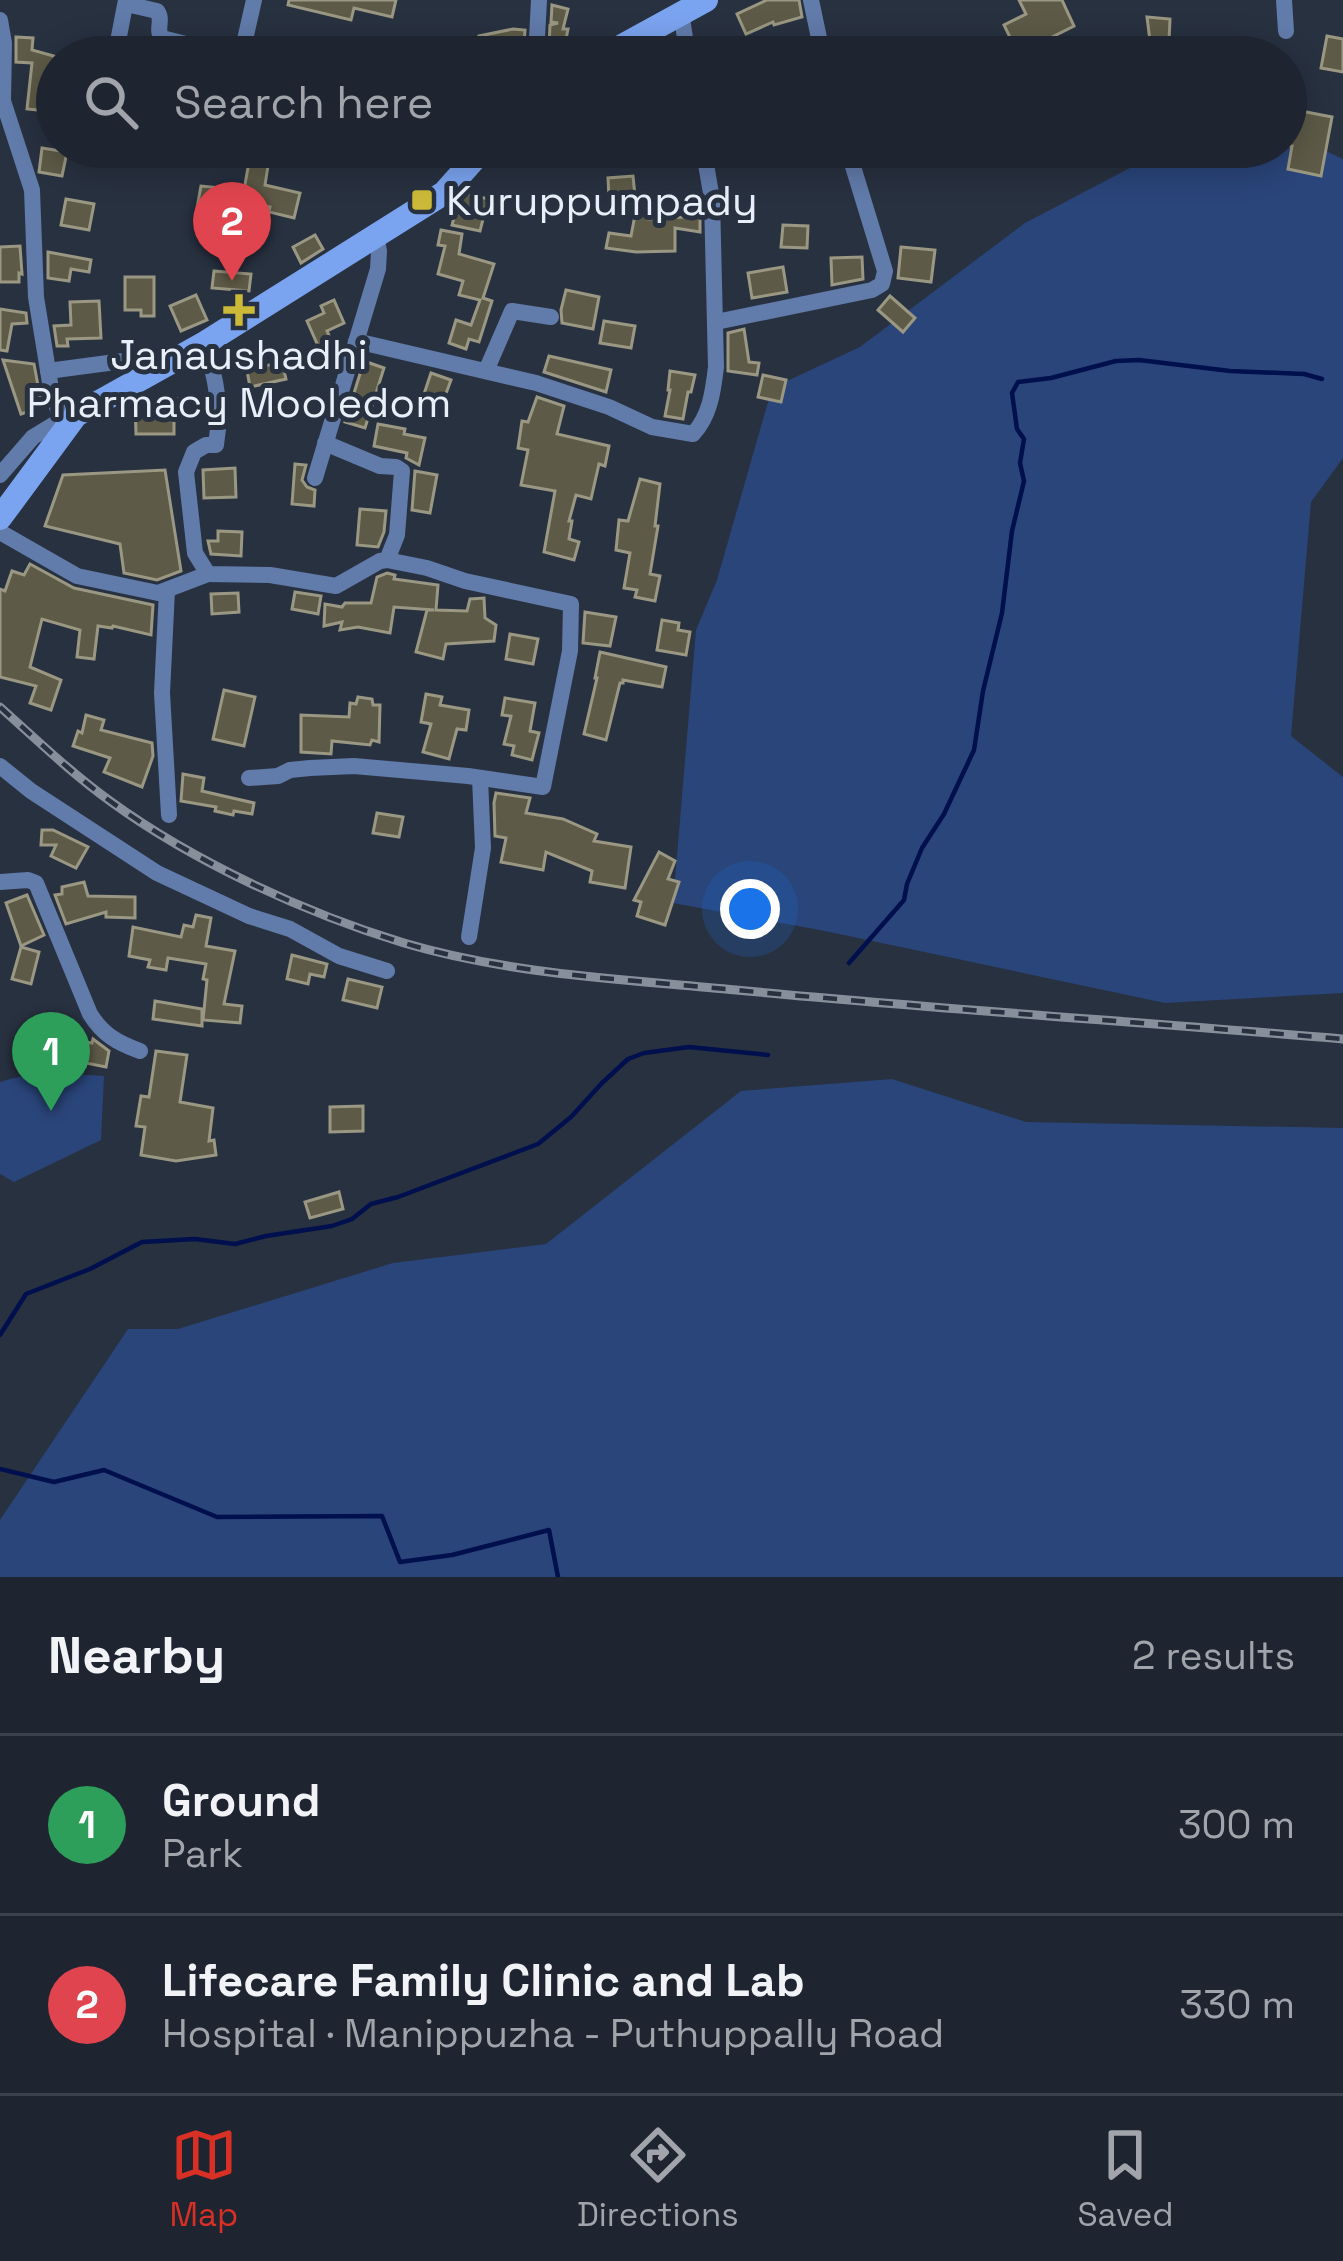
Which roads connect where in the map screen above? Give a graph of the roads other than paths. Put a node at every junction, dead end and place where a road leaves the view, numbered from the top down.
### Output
1 (254, 0) edge
2 (539, 0) edge
3 (706, 0) edge
4 (811, 0) edge
5 (1284, 0) edge
6 (126, 2) edge
7 (681, 12) junction
8 (0, 20) edge
9 (1286, 32) dead end
10 (119, 36) edge
11 (160, 36) edge
12 (245, 36) edge
13 (537, 36) edge
14 (639, 36) edge
15 (685, 36) edge
16 (819, 36) edge
17 (19, 148) junction
18 (0, 153) edge
19 (466, 168) edge
20 (707, 168) edge
21 (853, 168) edge
22 (376, 236) junction
23 (551, 317) dead end
24 (716, 322) junction
25 (356, 341) junction
26 (205, 343) junction
27 (161, 368) junction
28 (48, 371) junction
29 (486, 371) junction
30 (66, 421) junction
31 (325, 443) junction
32 (0, 475) edge
33 (315, 478) dead end
34 (0, 518) edge
35 (0, 532) edge
36 (387, 560) junction
37 (208, 574) junction
38 (167, 590) junction
39 (0, 766) edge
40 (249, 778) dead end
41 (480, 778) junction
42 (170, 815) dead end
43 (0, 882) edge
44 (469, 937) dead end
45 (387, 971) dead end
46 (140, 1051) dead end

1 - 12 street
2 - 13 street
3 - 7 main road
4 - 16 street
5 - 9 street
6 - 10 street
6 - 11 street
7 - 14 main road
7 - 15 street
8 - 17 street
17 - 18 street
17 - 28 street
19 - 22 main road
20 - 24 street
21 - 24 street
22 - 25 street
22 - 26 main road
23 - 29 street
24 - 29 street
25 - 29 street
25 - 31 street
26 - 27 main road
26 - 37 street
27 - 28 street
27 - 30 main road
28 - 30 street
30 - 32 street
30 - 34 main road
31 - 33 street
31 - 36 street
35 - 38 street
36 - 37 street
36 - 41 street
37 - 38 street
38 - 42 street
39 - 45 street
40 - 41 street
41 - 44 street
43 - 46 street

